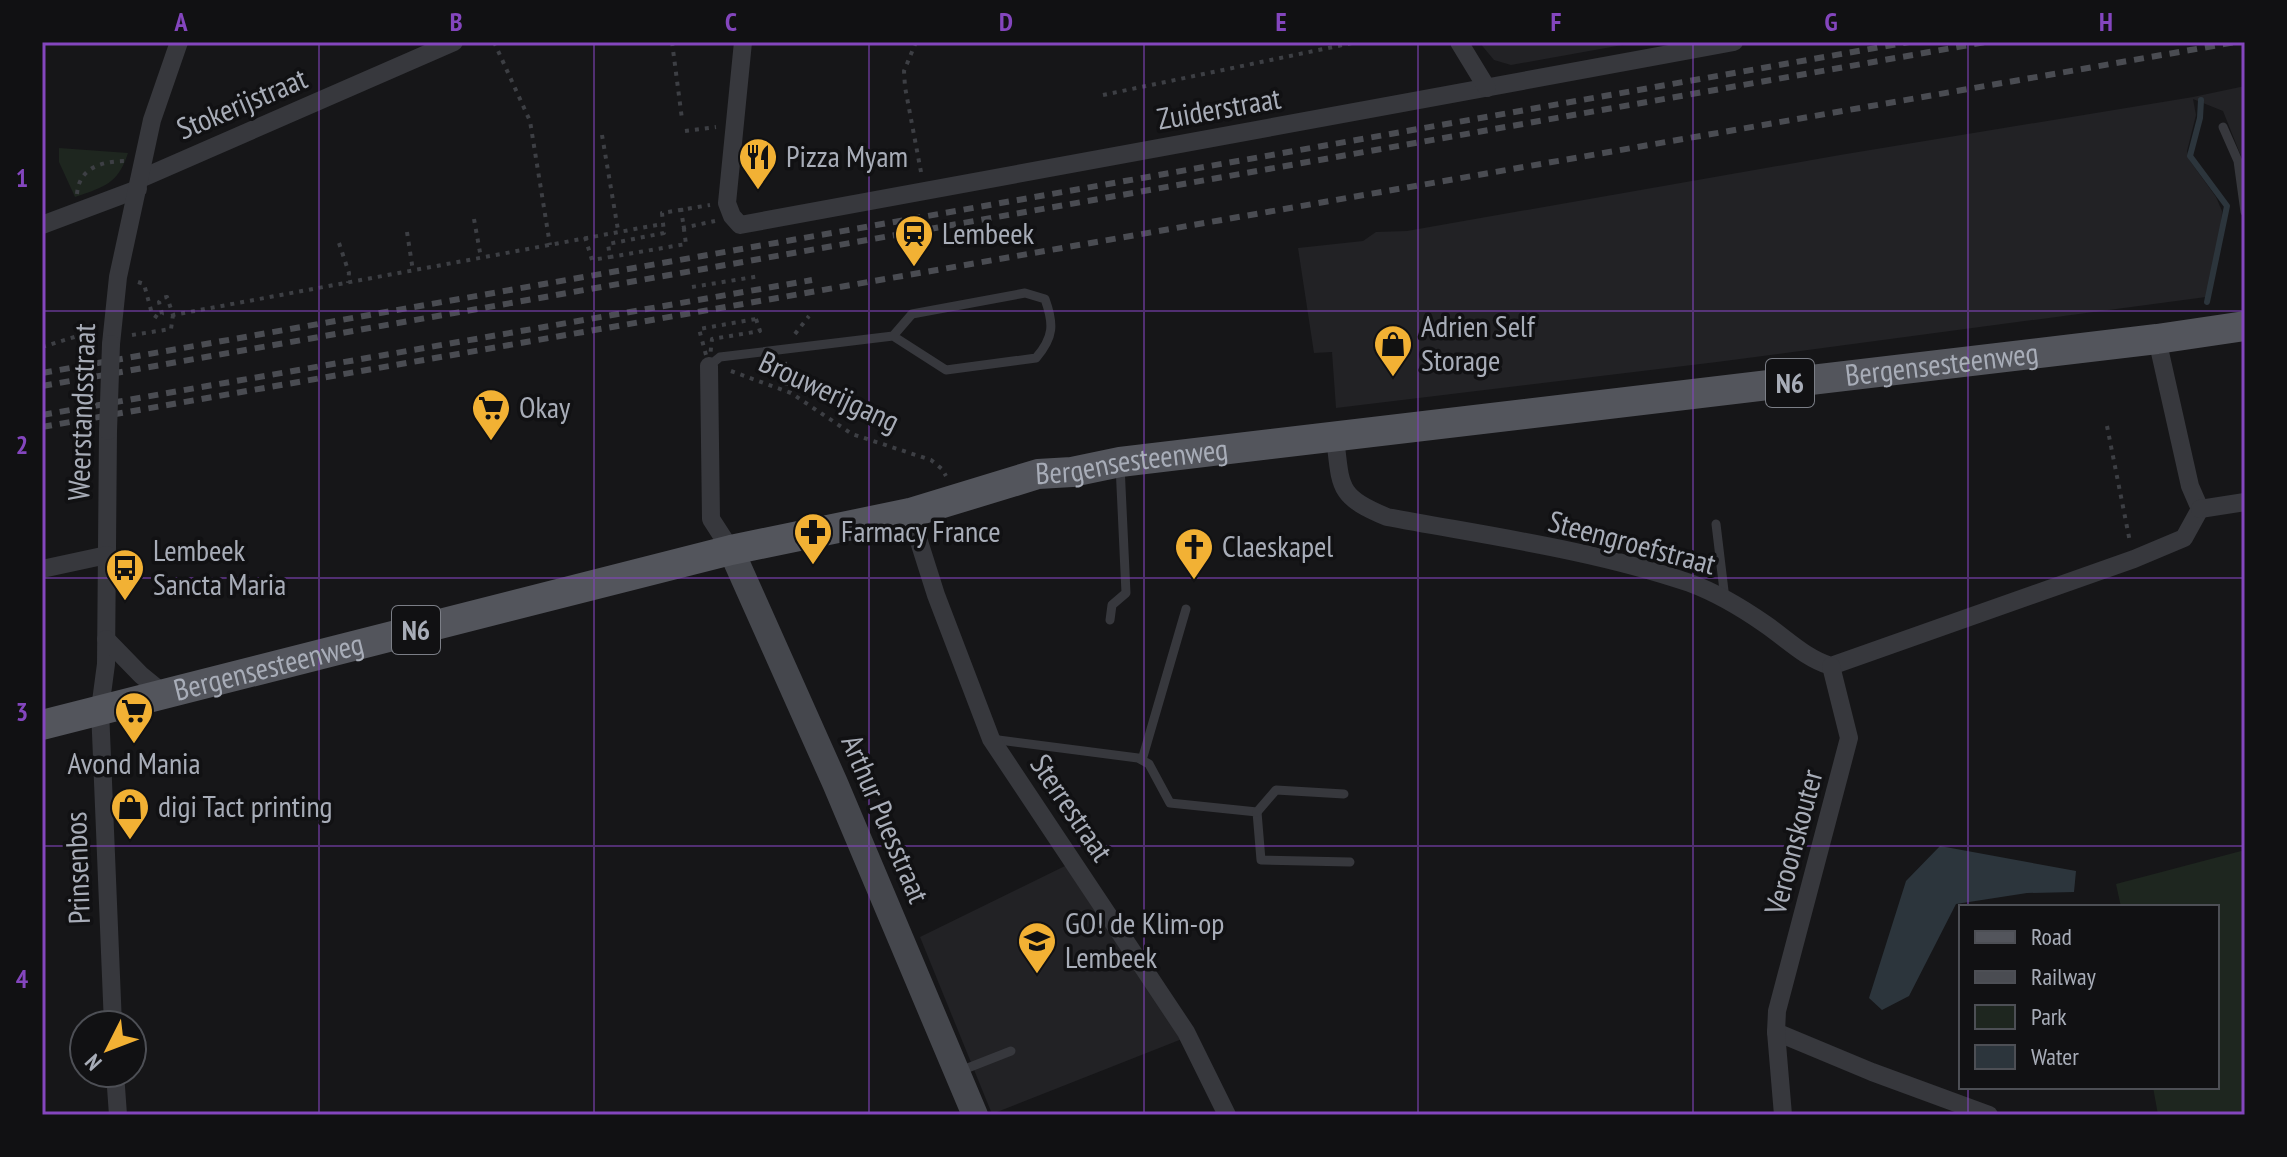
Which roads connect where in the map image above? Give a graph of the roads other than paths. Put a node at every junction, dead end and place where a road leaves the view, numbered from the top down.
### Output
1 (179, 42) edge
2 (454, 42) edge
3 (743, 42) edge
4 (1459, 42) edge
5 (1734, 42) edge
6 (1487, 88) junction
7 (2223, 127) dead end
8 (139, 184) junction
9 (2245, 212) edge
10 (42, 225) edge
11 (2245, 326) edge
12 (893, 336) junction
13 (2157, 339) junction
14 (718, 368) joint
15 (1335, 437) junction
16 (1120, 462) junction
17 (2245, 502) edge
18 (2200, 509) junction
19 (910, 513) junction
20 (1716, 524) dead end
21 (731, 550) junction
22 (107, 555) junction
23 (42, 569) edge
24 (1725, 599) junction
25 (1186, 609) dead end
26 (1110, 620) dead end
27 (106, 639) junction
28 (1831, 666) junction
29 (163, 693) junction
30 (100, 709) junction
31 (42, 725) edge
32 (991, 739) junction
33 (1142, 760) junction
34 (1344, 794) dead end
35 (1257, 812) junction
36 (1350, 862) dead end
37 (112, 1009) edge
38 (1776, 1032) junction
39 (1011, 1051) dead end
40 (957, 1072) junction
41 (116, 1089) edge
42 (118, 1115) edge
43 (975, 1115) edge
44 (1227, 1115) edge
45 (1783, 1115) edge
46 (1989, 1115) edge

1 - 8 street, Weerstandsstraat
2 - 8 street, Stokerijstraat
3 - 6 street, Zuiderstraat
4 - 6 street
5 - 6 street, Zuiderstraat
7 - 9 lane
8 - 10 street
8 - 22 street, Weerstandsstraat, bridge
11 - 13 main road, Bergensesteenweg / N6
12 - 12 lane
12 - 14 lane
13 - 15 main road, Bergensesteenweg / N6
13 - 18 street
14 - 21 street
15 - 16 main road, Bergensesteenweg / N6
15 - 24 street, Steengroefstraat
16 - 19 main road, Bergensesteenweg / N6
16 - 26 lane
17 - 18 street
18 - 28 street
19 - 21 main road, Bergensesteenweg / N6
19 - 32 street, Sterrestraat
20 - 24 lane
21 - 29 main road, Bergensesteenweg / N6
21 - 40 street, Arthur Puesstraat
22 - 23 street
22 - 27 street, Weerstandsstraat
24 - 28 street, Steengroefstraat
25 - 33 lane
27 - 29 street
27 - 30 street, Weerstandsstraat
28 - 38 street, Veroonskouter
29 - 30 main road, Bergensesteenweg / N6
30 - 31 main road, Bergensesteenweg / N6
30 - 37 street, Prinsenbos
32 - 33 lane
32 - 44 street, Sterrestraat
33 - 35 lane
34 - 35 lane
35 - 36 lane
38 - 45 street, Veroonskouter
38 - 46 street
39 - 40 lane
40 - 43 street, Arthur Puesstraat
41 - 42 street

